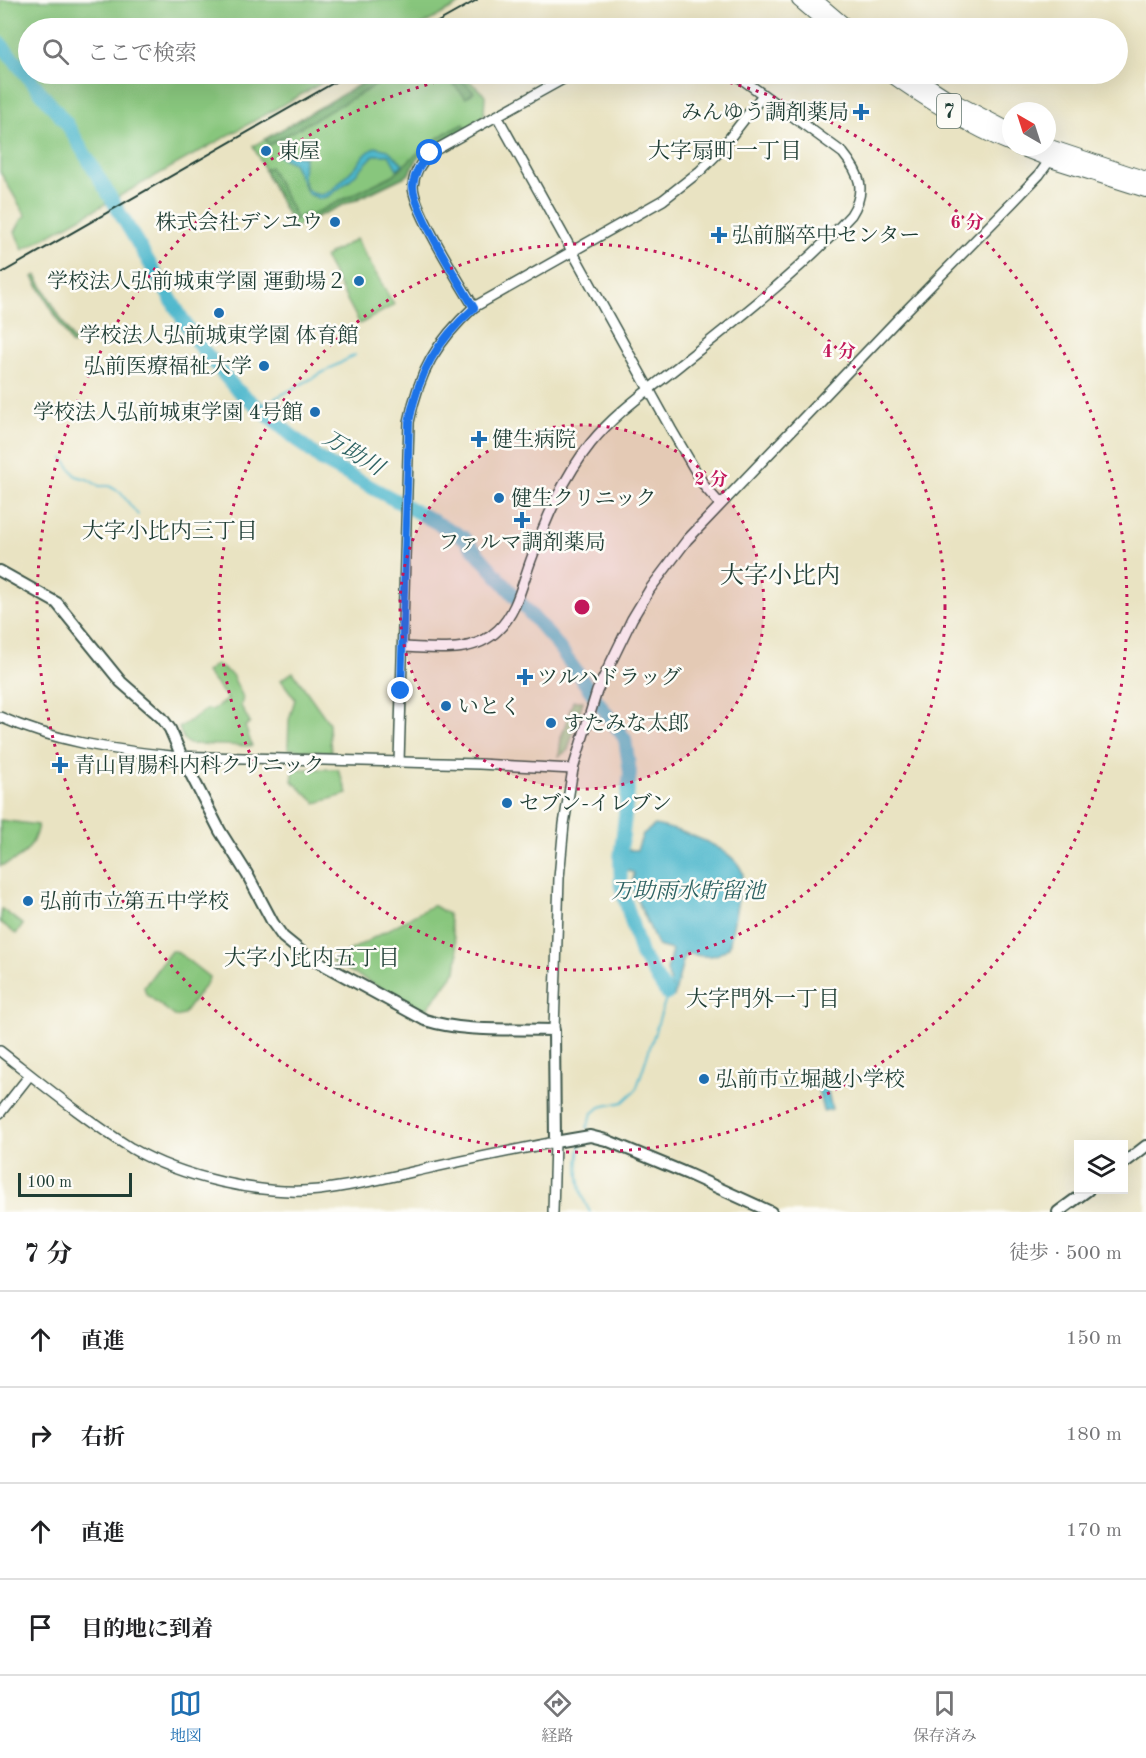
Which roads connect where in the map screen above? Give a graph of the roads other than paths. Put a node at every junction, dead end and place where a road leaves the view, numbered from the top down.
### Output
1 (799, 0) edge
2 (815, 0) edge
3 (820, 18) edge
4 (836, 18) edge
5 (554, 84) edge
6 (748, 84) edge
7 (906, 84) edge
8 (926, 84) edge
9 (763, 95) junction
10 (497, 116) junction
11 (1002, 126) edge
12 (1002, 141) edge
13 (1056, 153) edge
14 (1056, 154) edge
15 (1048, 156) edge
16 (1146, 179) edge
17 (1146, 190) edge
18 (573, 251) junction
19 (474, 308) junction
20 (650, 389) junction
21 (720, 504) junction
22 (0, 571) edge
23 (403, 647) junction
24 (0, 717) edge
25 (182, 757) junction
26 (399, 762) junction
27 (573, 769) junction
28 (554, 1030) junction
29 (0, 1051) edge
30 (30, 1075) junction
31 (0, 1113) edge
32 (555, 1142) junction
33 (1146, 1146) edge
34 (1128, 1160) edge
35 (1083, 1194) edge
36 (553, 1212) edge
37 (771, 1212) edge
38 (1059, 1212) edge

1 - 3 highway
2 - 4 highway
5 - 10 street
6 - 9 street
7 - 12 highway, 7
8 - 11 highway, 7
9 - 18 street
9 - 20 street
10 - 18 street
10 - 19 street
13 - 16 highway
14 - 17 highway
15 - 21 street
18 - 19 street
18 - 20 street
19 - 23 street
20 - 21 street
20 - 23 street
21 - 27 street
22 - 25 main road
23 - 26 street
24 - 25 street
25 - 26 street
25 - 28 main road
26 - 27 street
27 - 28 street
28 - 32 main road
29 - 30 street
30 - 31 street
30 - 32 street
32 - 36 street
32 - 37 main road
33 - 34 main road
35 - 38 main road

